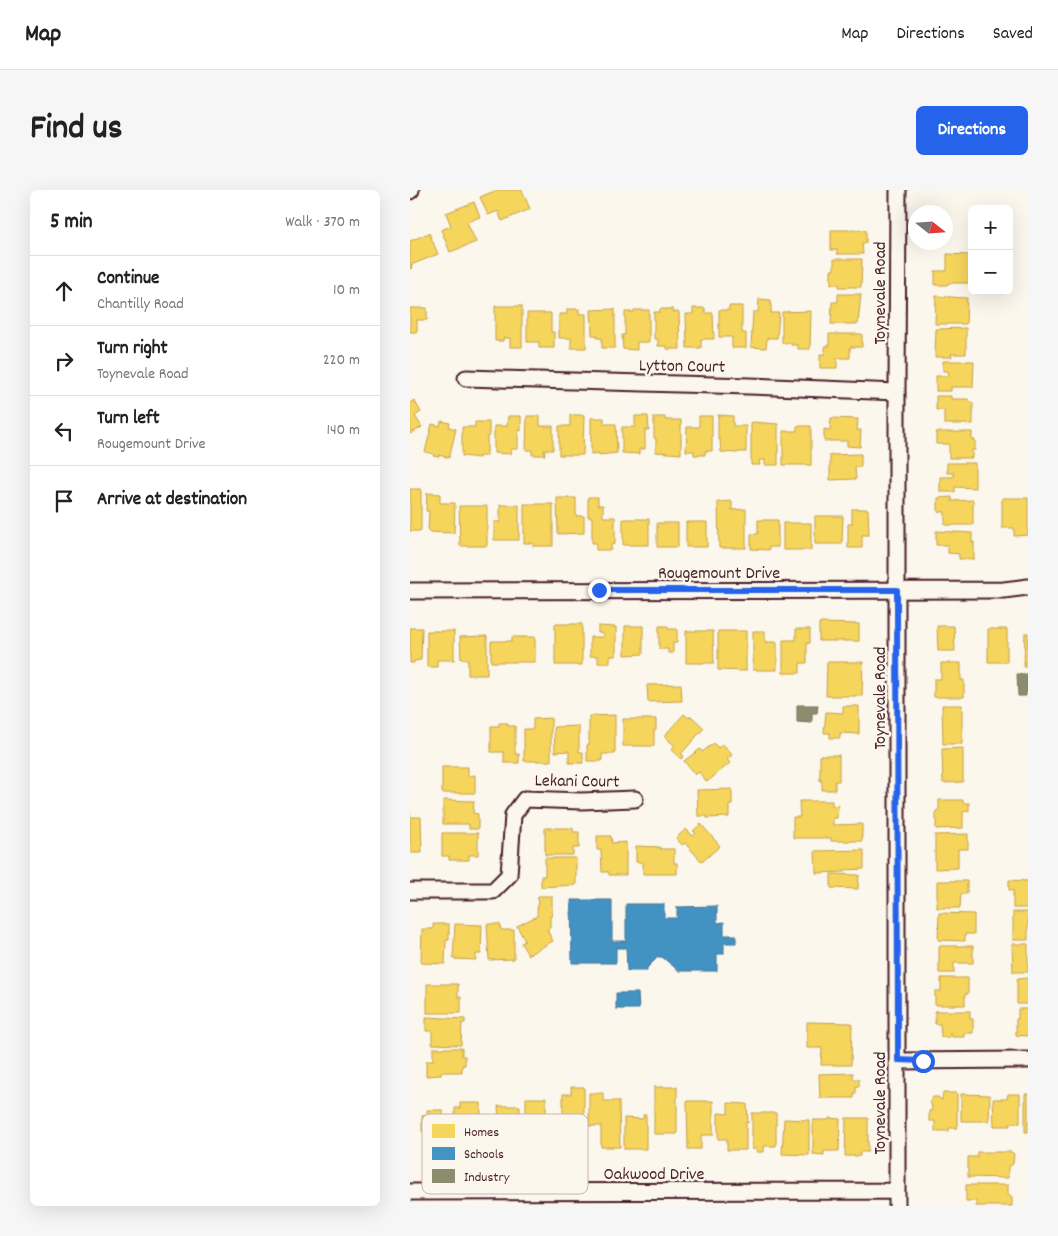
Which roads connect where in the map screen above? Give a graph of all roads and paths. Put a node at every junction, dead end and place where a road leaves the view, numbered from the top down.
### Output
1 (898, 190) edge
2 (466, 378) dead end
3 (897, 392) junction
4 (1028, 587) edge
5 (410, 590) edge
6 (897, 590) junction
7 (635, 800) dead end
8 (410, 892) edge
9 (898, 1060) junction
10 (1028, 1060) edge
11 (549, 1194) edge
12 (897, 1199) edge

1 - 3 street, Toynevale Road
2 - 3 street, Lytton Court
3 - 6 street, Toynevale Road
4 - 6 street, Rougemount Drive
5 - 6 street, Rougemount Drive
6 - 9 street, Toynevale Road
7 - 8 street, Lekani Court
9 - 10 street
9 - 12 street, Toynevale Road
11 - 12 street, Oakwood Drive

